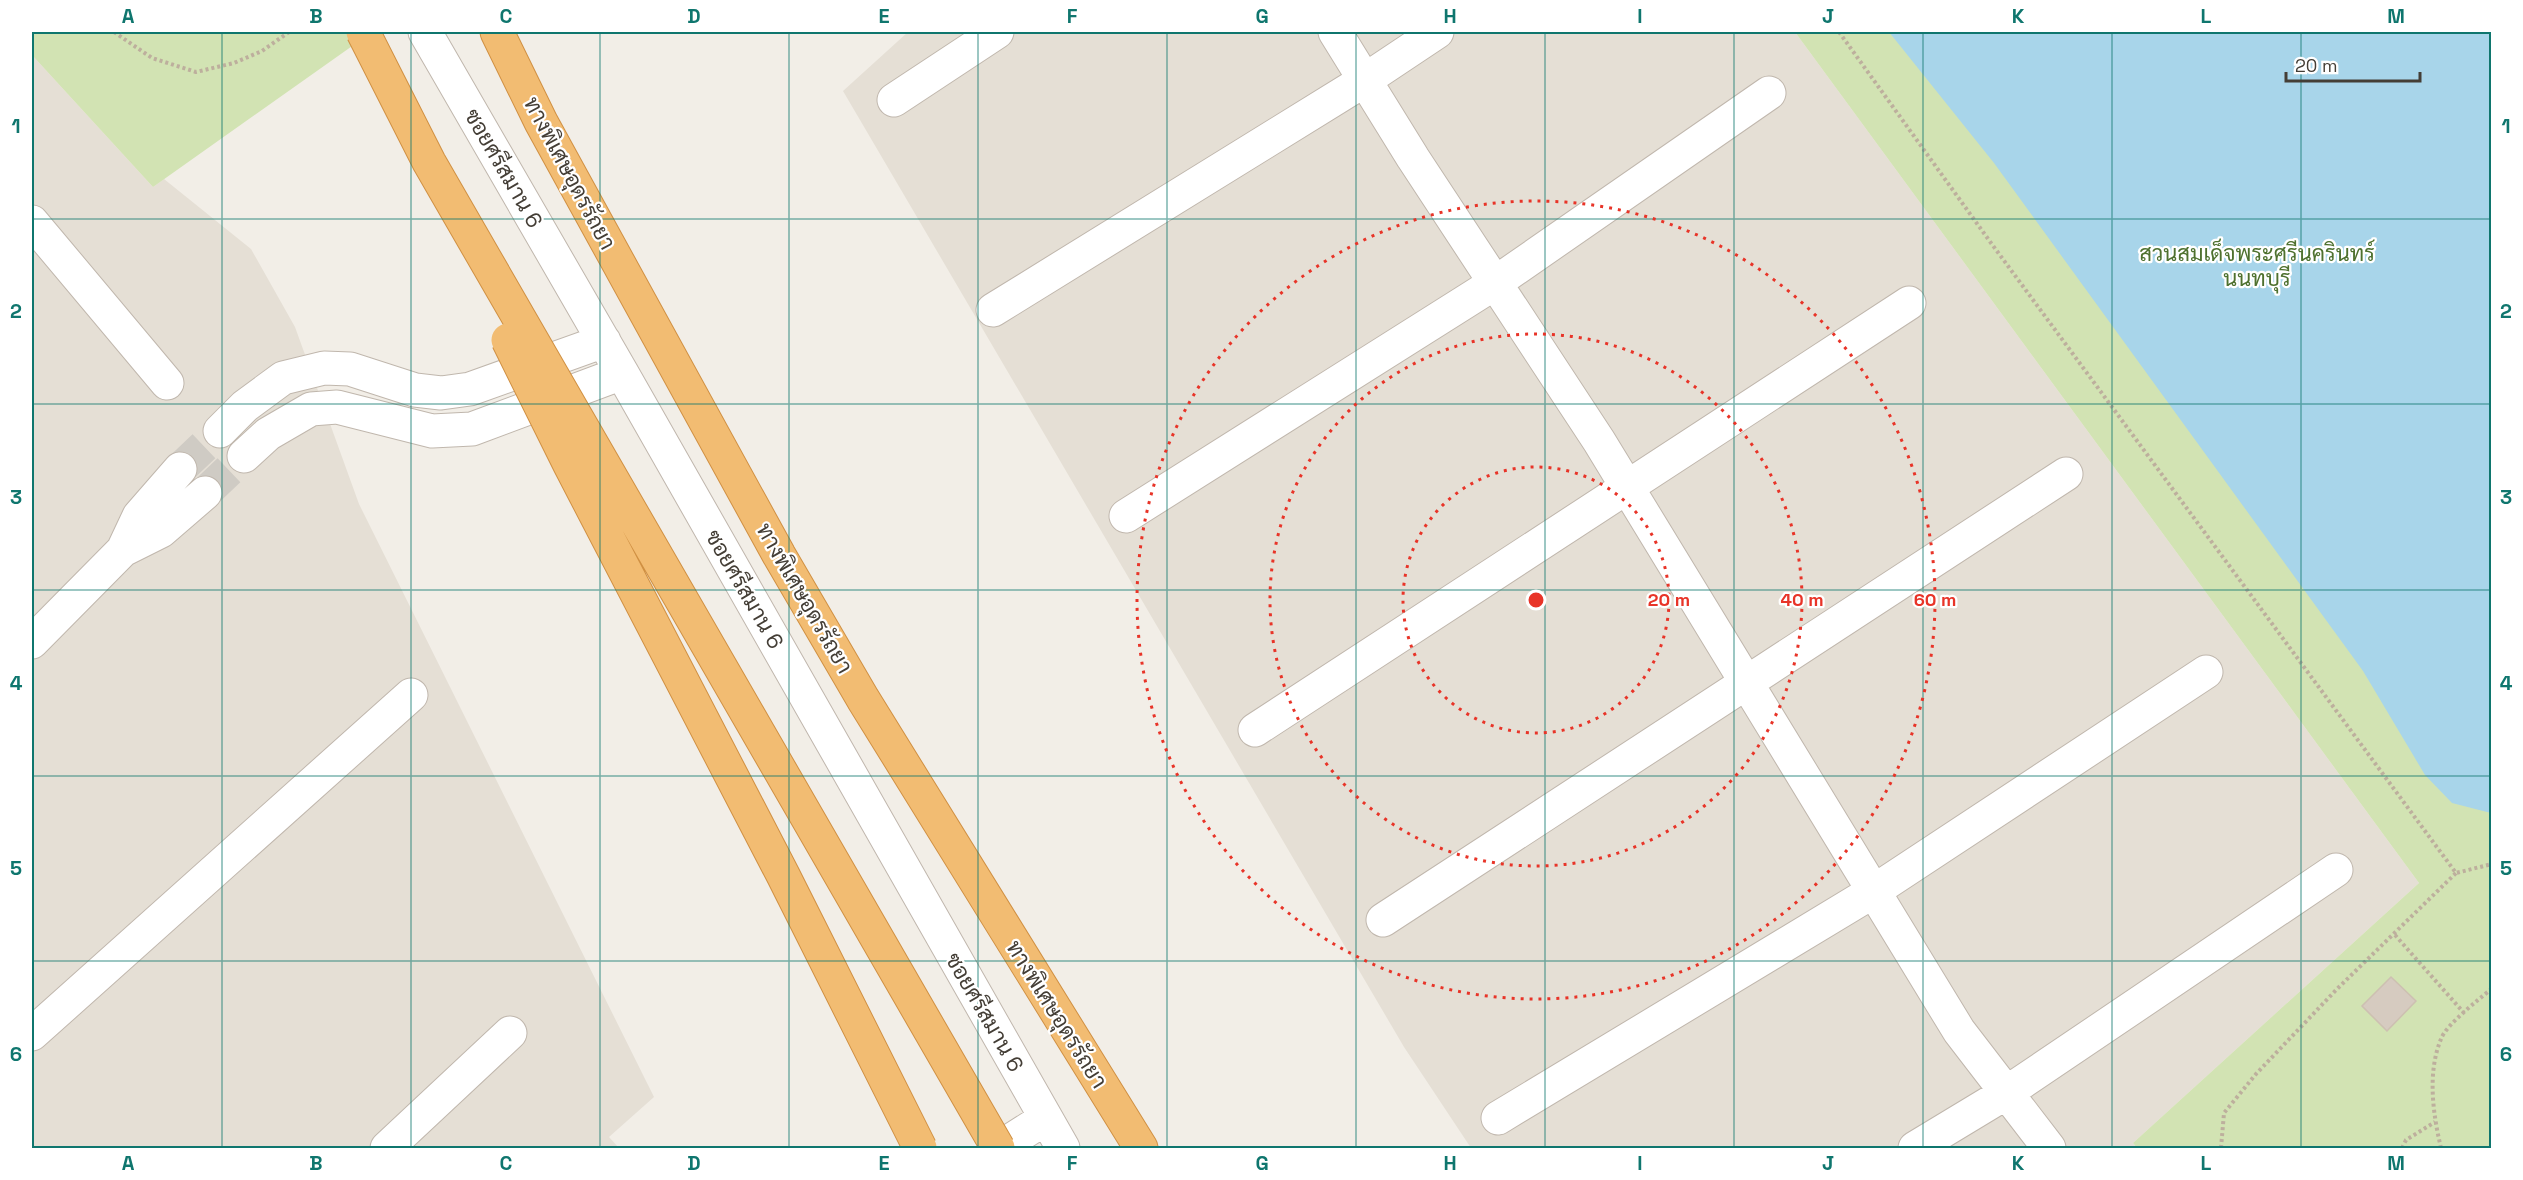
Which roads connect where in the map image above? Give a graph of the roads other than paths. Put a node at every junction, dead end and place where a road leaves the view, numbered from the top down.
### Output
1 (363, 32) edge
2 (425, 32) edge
3 (497, 32) edge
4 (997, 32) edge
5 (1335, 32) edge
6 (1437, 32) edge
7 (1365, 80) junction
8 (1769, 93) dead end
9 (894, 100) dead end
10 (429, 162) junction
11 (32, 222) edge
12 (1495, 283) junction
13 (1909, 303) dead end
14 (993, 310) dead end
15 (604, 341) junction
16 (622, 373) junction
17 (167, 383) dead end
18 (245, 406) junction
19 (220, 431) tunnel mouth
20 (268, 434) junction
21 (244, 456) tunnel mouth
22 (180, 469) tunnel mouth
23 (2066, 474) dead end
24 (1628, 487) junction
25 (205, 493) tunnel mouth
26 (1126, 516) dead end
27 (123, 550) junction
28 (32, 642) edge
29 (2206, 672) dead end
30 (1747, 683) junction
31 (411, 695) dead end
32 (1255, 730) dead end
33 (2336, 870) dead end
34 (1874, 891) junction
35 (1383, 920) dead end
36 (510, 1033) dead end
37 (32, 1034) edge
38 (2006, 1093) junction
39 (1046, 1118) junction
40 (1498, 1118) dead end
41 (1139, 1144) edge
42 (387, 1149) edge
43 (920, 1149) edge
44 (999, 1149) edge
45 (1064, 1149) edge
46 (1915, 1149) edge
47 (2049, 1149) edge

1 - 10 highway, bridge
2 - 15 street, ซอยศรีสมาน 6
3 - 41 highway, ทางพิเศษอุดรรัถยา
4 - 9 street
5 - 7 street
6 - 7 street
7 - 12 street
7 - 14 street
8 - 12 street
10 - 43 highway, bridge
10 - 44 highway, bridge
11 - 17 street
12 - 24 street
12 - 26 street
13 - 24 street
15 - 16 street, ซอยศรีสมาน 6
15 - 18 street
16 - 20 street
16 - 39 street, ซอยศรีสมาน 6
18 - 19 street
18 - 20 street
20 - 21 street
22 - 27 street
23 - 30 street
24 - 30 street
24 - 32 street
25 - 27 street
27 - 28 street
29 - 34 street
30 - 34 street
30 - 35 street
31 - 37 street
33 - 38 street
34 - 38 street
34 - 40 street
36 - 42 street
38 - 46 street
38 - 47 street
39 - 44 street
39 - 45 street, ซอยศรีสมาน 6

